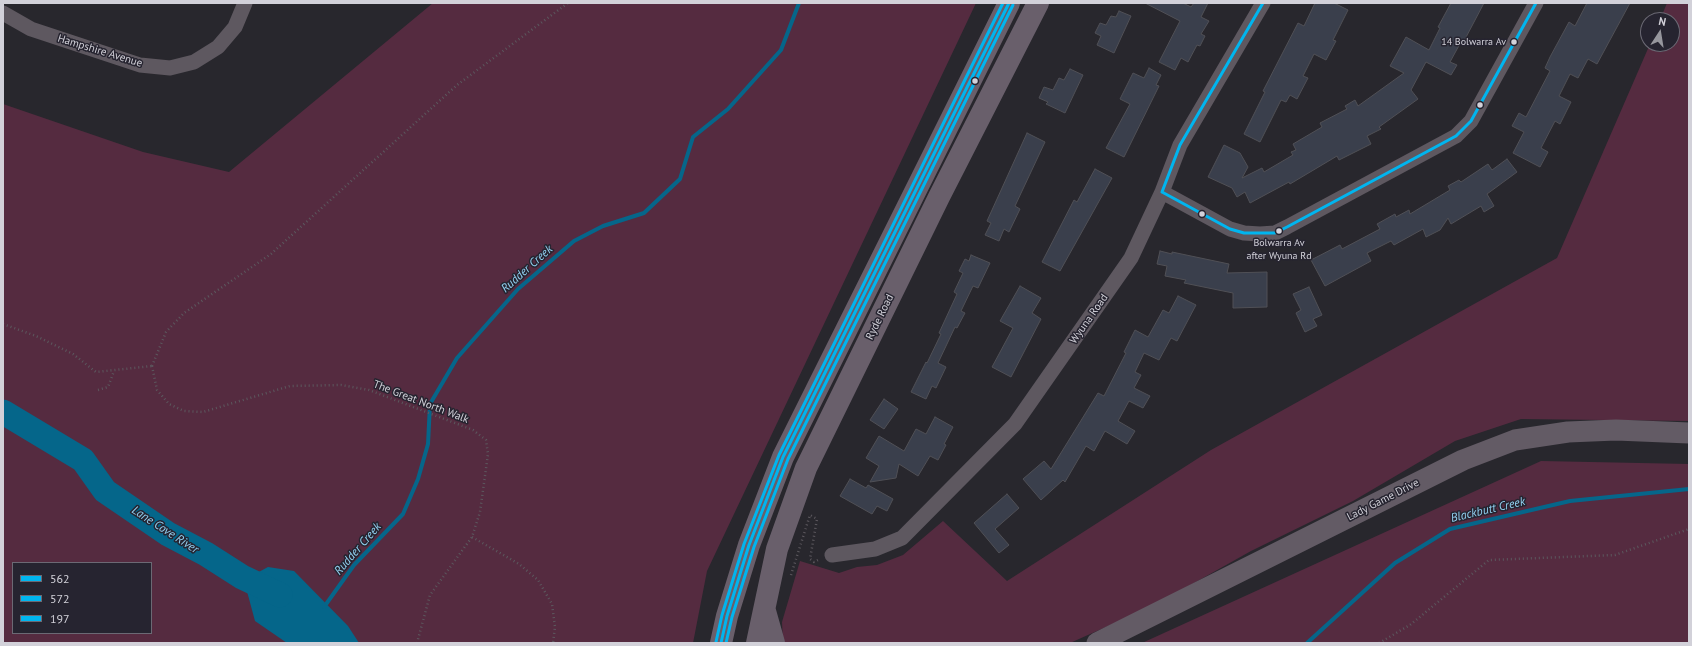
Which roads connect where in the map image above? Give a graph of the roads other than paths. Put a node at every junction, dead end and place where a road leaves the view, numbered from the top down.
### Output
1 (245, 3) edge
2 (1009, 3) edge
3 (1038, 3) edge
4 (1263, 3) edge
5 (1536, 3) edge
6 (3, 13) edge
7 (1162, 192) junction
8 (1689, 433) edge
9 (832, 555) road end
10 (764, 608) junction
11 (721, 643) edge
12 (757, 643) edge
13 (774, 643) edge
14 (1097, 643) edge

1 - 6 street, Hampshire Avenue
2 - 11 highway
3 - 10 highway, Ryde Road
4 - 7 street, Wyuna Road
5 - 7 street
7 - 9 street, Wyuna Road
8 - 14 main road, Lady Game Drive
10 - 12 highway, Ryde Road
10 - 13 highway

